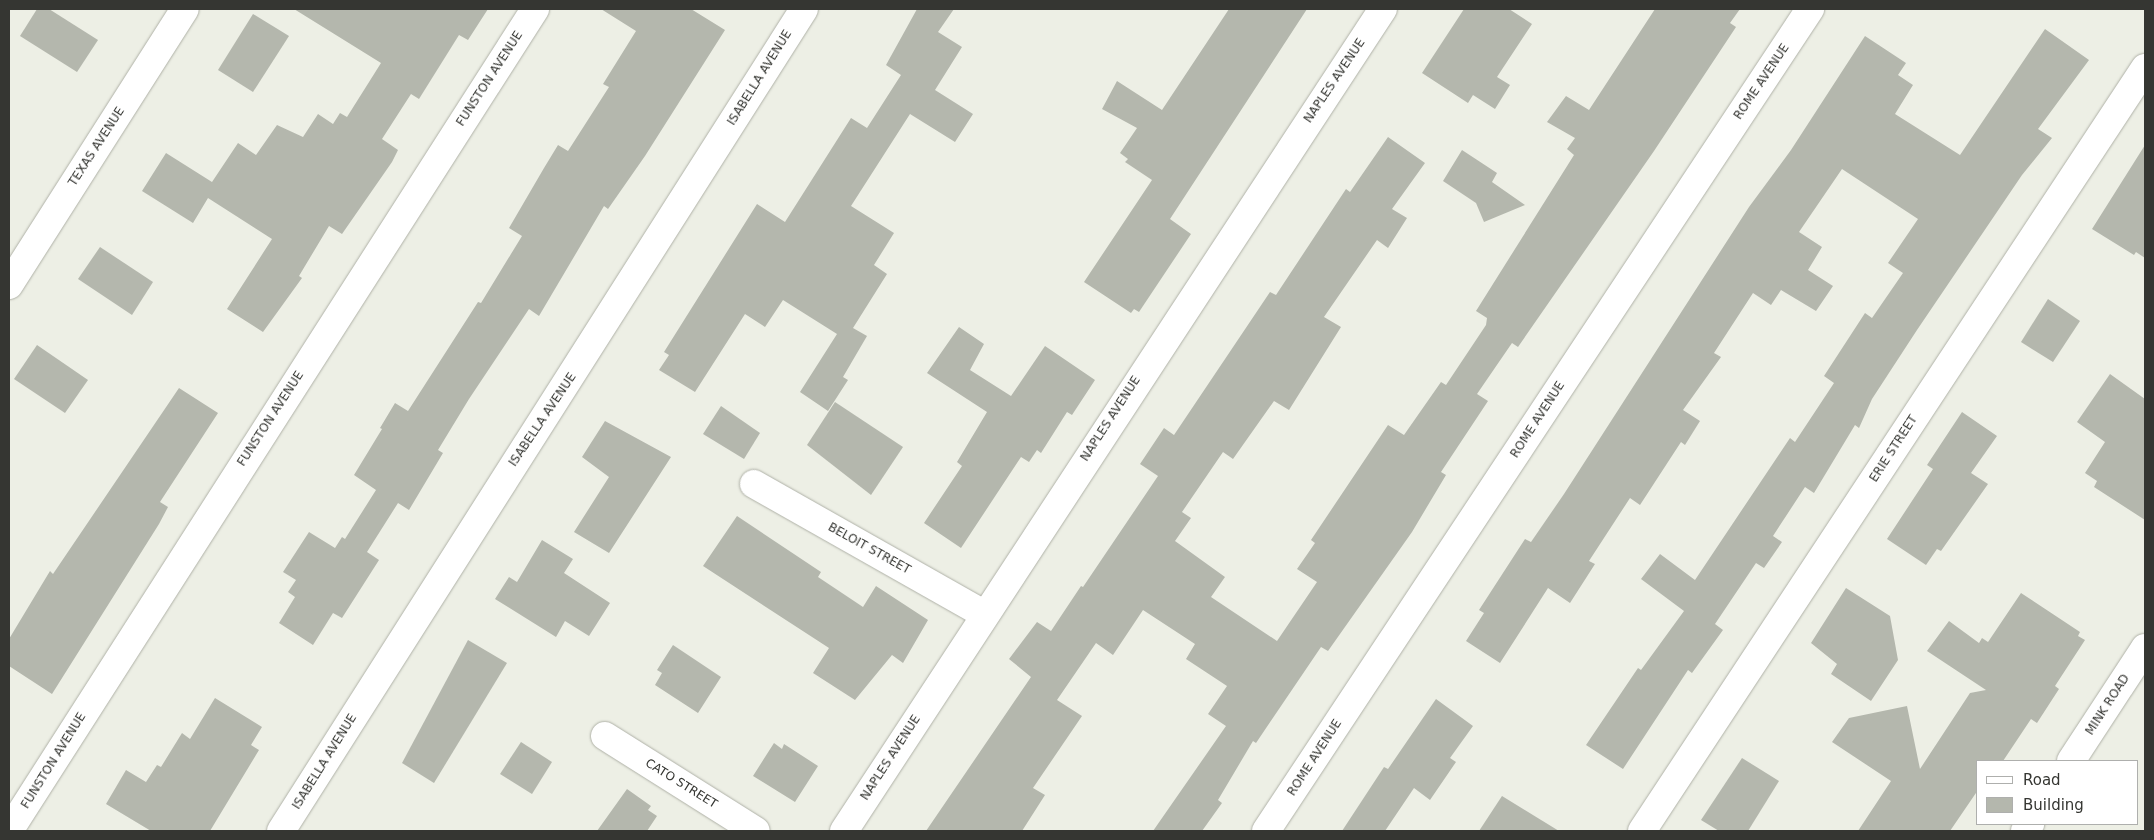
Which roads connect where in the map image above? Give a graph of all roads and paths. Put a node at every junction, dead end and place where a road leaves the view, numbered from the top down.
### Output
1 (185, 9) edge
2 (535, 9) edge
3 (804, 9) edge
4 (1383, 9) edge
5 (1810, 9) edge
6 (2145, 68) edge
7 (9, 285) edge
8 (754, 484) dead end
9 (984, 614) junction
10 (2145, 648) edge
11 (605, 736) dead end
12 (2072, 760) edge
13 (9, 831) edge
14 (281, 831) edge
15 (756, 831) edge
16 (844, 831) edge
17 (1266, 831) edge
18 (1642, 831) edge

1 - 7 street, TEXAS AVENUE
2 - 13 street, FUNSTON AVENUE
3 - 14 street, ISABELLA AVENUE
4 - 9 street, NAPLES AVENUE
5 - 17 street, ROME AVENUE
6 - 18 street, ERIE STREET
8 - 9 street, BELOIT STREET
9 - 16 street, NAPLES AVENUE
10 - 12 street, MINK ROAD
11 - 15 street, CATO STREET

